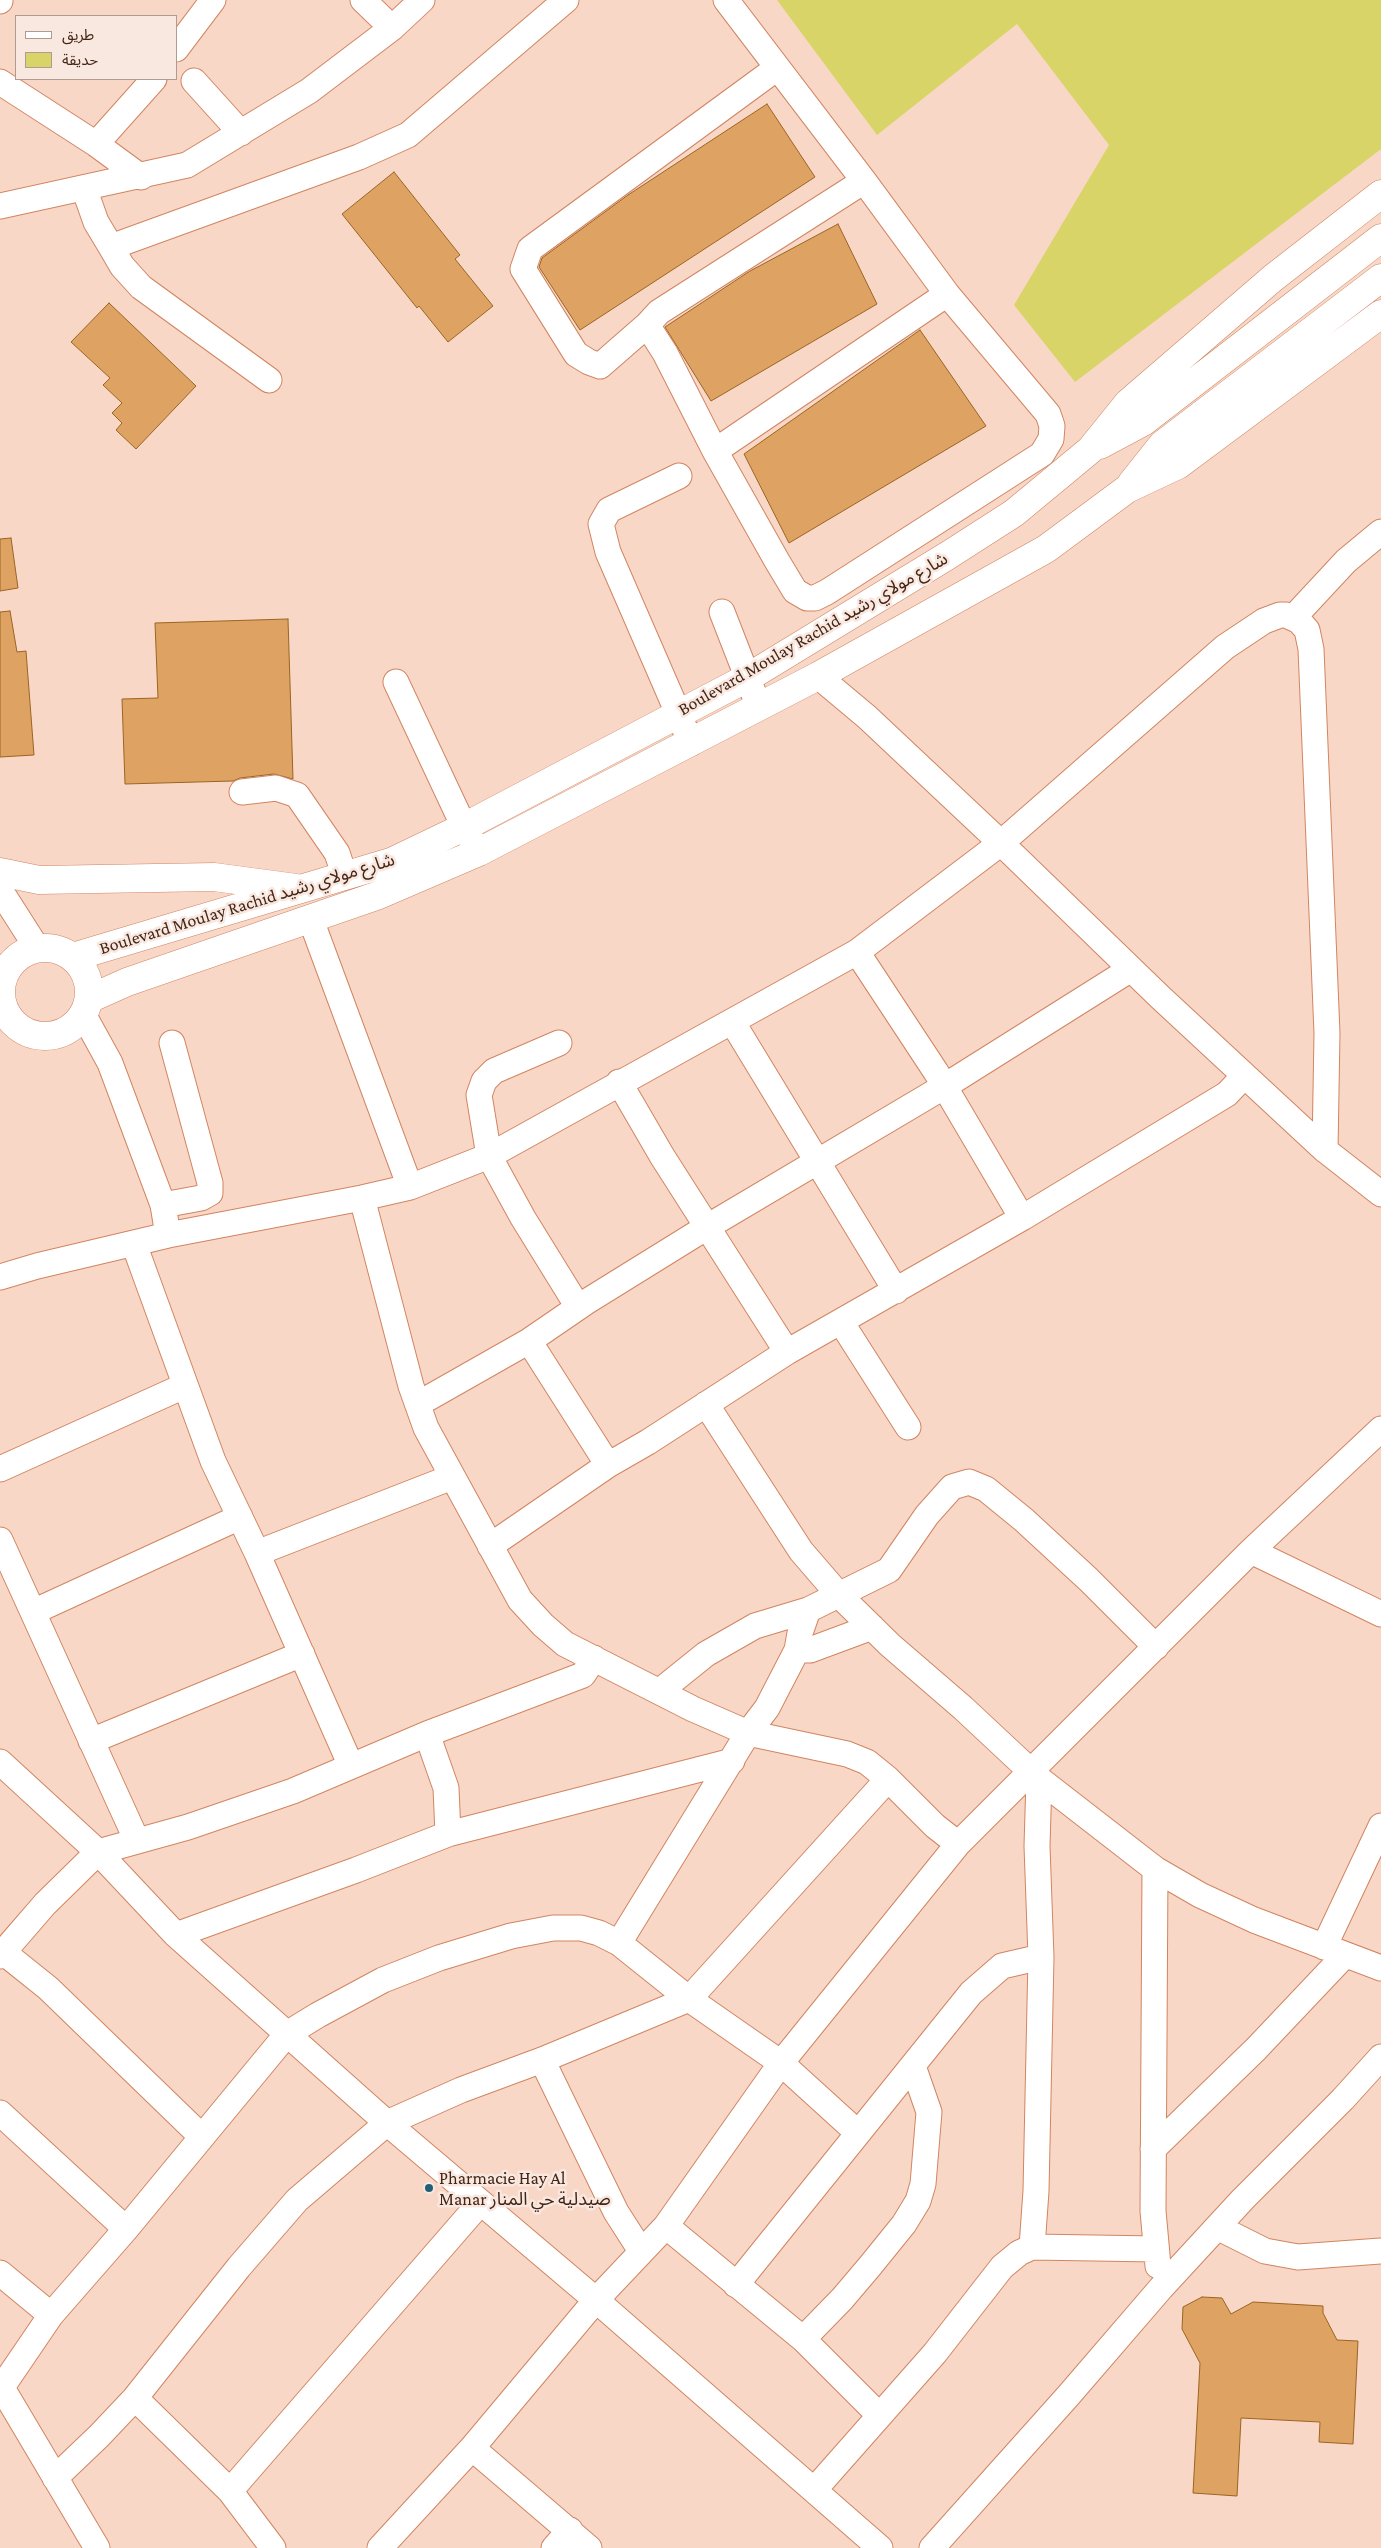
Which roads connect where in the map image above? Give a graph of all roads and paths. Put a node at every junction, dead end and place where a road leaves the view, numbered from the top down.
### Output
1 (213, 0) edge
2 (362, 0) edge
3 (422, 0) edge
4 (566, 0) edge
5 (726, 0) edge
6 (392, 28) junction
7 (178, 46) edge
8 (777, 68) junction
9 (153, 80) edge
10 (194, 81) dead end
11 (0, 82) edge
12 (241, 133) junction
13 (96, 144) junction
14 (141, 177) junction
15 (864, 181) junction
16 (84, 188) junction
17 (1381, 194) edge
18 (0, 206) edge
19 (1381, 238) edge
20 (111, 247) junction
21 (1381, 278) edge
22 (947, 294) junction
23 (1381, 314) edge
24 (647, 325) junction
25 (269, 380) dead end
26 (1052, 426) junction
27 (715, 451) junction
28 (1084, 455) junction
29 (679, 476) dead end
30 (1127, 489) junction
31 (1381, 532) edge
32 (804, 597) junction
33 (722, 612) dead end
34 (1293, 618) junction
35 (825, 631) junction
36 (818, 676) junction
37 (747, 678) junction
38 (396, 682) dead end
39 (759, 707) junction
40 (678, 714) junction
41 (691, 743) junction
42 (242, 792) dead end
43 (464, 827) junction
44 (1001, 843) junction
45 (479, 852) junction
46 (0, 872) edge
47 (345, 877) junction
48 (302, 889) junction
49 (0, 890) edge
50 (311, 920) junction
51 (37, 948) junction
52 (857, 952) junction
53 (73, 957) junction
54 (5, 967) edge
55 (1131, 970) junction
56 (86, 1007) junction
57 (733, 1023) junction
58 (13, 1032) edge
59 (172, 1043) dead end
60 (559, 1043) dead end
61 (1244, 1076) junction
62 (618, 1082) junction
63 (945, 1086) junction
64 (1325, 1150) junction
65 (489, 1156) junction
66 (817, 1161) junction
67 (410, 1186) junction
68 (1381, 1194) edge
69 (362, 1198) junction
70 (163, 1205) junction
71 (1022, 1218) junction
72 (707, 1227) junction
73 (168, 1234) junction
74 (134, 1244) junction
75 (0, 1277) edge
76 (896, 1291) junction
77 (578, 1307) junction
78 (841, 1322) junction
79 (529, 1341) junction
80 (788, 1352) junction
81 (184, 1386) junction
82 (418, 1404) junction
83 (706, 1404) junction
84 (908, 1427) dead end
85 (1381, 1430) edge
86 (608, 1464) junction
87 (0, 1469) edge
88 (452, 1477) junction
89 (240, 1517) junction
90 (490, 1546) junction
91 (1250, 1551) junction
92 (2, 1552) edge
93 (257, 1553) junction
94 (839, 1595) junction
95 (808, 1610) junction
96 (33, 1612) junction
97 (1381, 1614) edge
98 (872, 1627) junction
99 (1156, 1647) junction
100 (797, 1650) junction
101 (302, 1654) junction
102 (594, 1658) junction
103 (660, 1692) junction
104 (748, 1733) junction
105 (427, 1734) junction
106 (90, 1741) junction
107 (732, 1760) junction
108 (0, 1763) edge
109 (351, 1766) junction
110 (1036, 1775) junction
111 (888, 1779) junction
112 (1381, 1826) edge
113 (448, 1834) junction
114 (137, 1841) junction
115 (958, 1844) junction
116 (98, 1852) junction
117 (1155, 1869) junction
118 (176, 1935) junction
119 (619, 1943) junction
120 (1334, 1951) junction
121 (2, 1954) edge
122 (1041, 1957) junction
123 (1381, 1968) edge
124 (689, 1999) junction
125 (287, 2034) junction
126 (1381, 2057) edge
127 (542, 2060) junction
128 (781, 2063) junction
129 (913, 2066) junction
130 (0, 2113) edge
131 (387, 2123) junction
132 (858, 2133) junction
133 (202, 2137) junction
134 (1153, 2149) junction
135 (480, 2202) junction
136 (666, 2226) junction
137 (1217, 2227) junction
138 (126, 2229) junction
139 (1032, 2247) junction
140 (1156, 2249) junction
141 (641, 2251) junction
142 (1381, 2251) edge
143 (0, 2273) edge
144 (736, 2285) junction
145 (1160, 2288) junction
146 (596, 2300) junction
147 (51, 2315) junction
148 (803, 2339) junction
149 (1, 2389) edge
150 (134, 2398) junction
151 (879, 2415) junction
152 (472, 2448) junction
153 (55, 2478) junction
154 (815, 2489) junction
155 (230, 2491) junction
156 (562, 2539) edge
157 (387, 2546) edge
158 (97, 2548) edge
159 (273, 2548) edge
160 (589, 2548) edge
161 (880, 2548) edge
162 (932, 2548) edge

1 - 7 street
2 - 6 street
3 - 6 street
4 - 20 street
5 - 8 street
6 - 12 street
8 - 15 street
8 - 24 street
9 - 13 street
10 - 12 street
11 - 13 street
12 - 14 street
13 - 14 street
14 - 16 street
15 - 22 street
15 - 24 street
16 - 18 street
16 - 20 street
17 - 28 main road, Boulevard Moulay Rachid شارع مولاي رشيد
19 - 28 main road
20 - 25 street
21 - 30 main road
22 - 26 street
22 - 27 street
23 - 30 main road, Boulevard Moulay Rachid شارع مولاي رشيد
24 - 27 street
26 - 28 street
26 - 32 street
27 - 32 street
28 - 35 main road, Boulevard Moulay Rachid شارع مولاي رشيد
29 - 40 street
30 - 36 main road, Boulevard Moulay Rachid شارع مولاي رشيد
31 - 34 street
32 - 35 street
33 - 37 street
34 - 44 street
34 - 64 street
35 - 37 main road, Boulevard Moulay Rachid شارع مولاي رشيد
36 - 39 main road, Boulevard Moulay Rachid شارع مولاي رشيد
36 - 44 street
37 - 39 street
37 - 40 main road, Boulevard Moulay Rachid شارع مولاي رشيد
38 - 43 street
39 - 41 main road, Boulevard Moulay Rachid شارع مولاي رشيد
40 - 41 street
40 - 43 main road, Boulevard Moulay Rachid شارع مولاي رشيد
41 - 45 main road, Boulevard Moulay Rachid شارع مولاي رشيد
42 - 47 street
43 - 45 street
43 - 47 main road, Boulevard Moulay Rachid شارع مولاي رشيد
44 - 52 street
44 - 55 street
45 - 50 main road, Boulevard Moulay Rachid شارع مولاي رشيد
46 - 48 main road
47 - 48 main road, Boulevard Moulay Rachid شارع مولاي رشيد
48 - 53 main road, Boulevard Moulay Rachid شارع مولاي رشيد
49 - 51 street
50 - 56 main road, Boulevard Moulay Rachid شارع مولاي رشيد
50 - 67 street
51 - 53 main road
51 - 54 main road
52 - 57 street
52 - 63 street
53 - 56 main road
54 - 58 main road
55 - 61 street
55 - 63 street
56 - 58 main road
56 - 70 street
57 - 62 street
57 - 66 street
59 - 70 street
60 - 65 street
61 - 64 street
61 - 71 street
62 - 65 street
62 - 72 street
63 - 66 street
63 - 71 street
64 - 68 street
65 - 67 street
65 - 77 street
66 - 72 street
66 - 76 street
67 - 69 street
69 - 73 street
69 - 82 street
70 - 73 street
71 - 76 street
72 - 77 street
72 - 80 street
73 - 74 street
74 - 75 street
74 - 81 street
76 - 78 street
77 - 79 street
78 - 80 street
78 - 84 street
79 - 82 street
79 - 86 street
80 - 83 street
81 - 87 street
81 - 89 street
82 - 88 street
83 - 86 street
83 - 94 street
85 - 91 street
86 - 90 street
88 - 90 street
88 - 93 street
89 - 93 street
89 - 96 street
90 - 102 street
91 - 97 street
91 - 99 street
92 - 96 street
93 - 101 street
94 - 95 street
94 - 98 street
94 - 99 street
95 - 100 street
95 - 103 street
96 - 106 street
98 - 100 street
98 - 110 street
99 - 110 street
100 - 104 street
101 - 106 street
101 - 109 street
102 - 103 street
102 - 105 street
103 - 104 street
104 - 107 street
104 - 111 street
105 - 109 street
105 - 113 street
106 - 114 street
107 - 113 street
107 - 119 street
108 - 116 street
109 - 114 street
110 - 115 street
110 - 117 street
110 - 122 street
111 - 115 street
111 - 124 street
112 - 120 street
113 - 118 street
114 - 116 street
115 - 128 street
116 - 118 street
116 - 121 street
117 - 120 street
117 - 134 street
118 - 125 street
119 - 124 street
119 - 125 street
120 - 123 street
120 - 134 street
121 - 133 street
122 - 129 street
122 - 139 street
124 - 127 street
124 - 128 street
125 - 131 street
125 - 133 street
126 - 137 street
127 - 131 street
127 - 141 street
128 - 132 street
128 - 136 street
129 - 132 street
129 - 148 street
130 - 138 street
131 - 135 street
131 - 150 street
132 - 144 street
133 - 138 street
134 - 140 street
135 - 146 street
135 - 155 street
136 - 141 street
136 - 144 street
137 - 142 street
137 - 145 street
138 - 147 street
139 - 140 street
139 - 151 street
140 - 145 street
141 - 146 street
143 - 147 street
144 - 148 street
145 - 162 street
146 - 152 street
146 - 154 street
147 - 149 street
148 - 151 street
149 - 153 street
150 - 153 street
150 - 155 street
151 - 154 street
152 - 156 street
152 - 157 street
153 - 158 street
154 - 161 street
155 - 159 street
156 - 160 street

